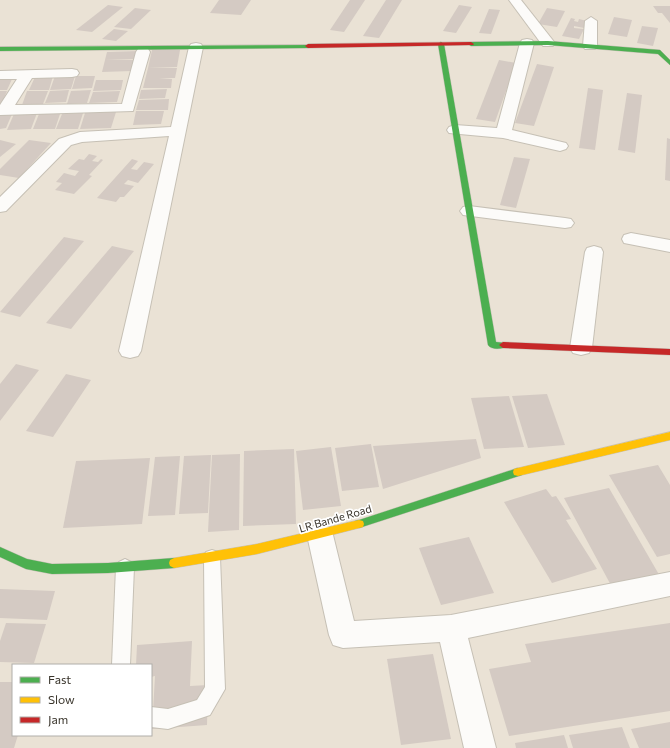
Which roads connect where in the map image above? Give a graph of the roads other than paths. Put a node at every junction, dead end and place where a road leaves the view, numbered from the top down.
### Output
1 (515, 0) edge
2 (591, 21) dead end
3 (527, 43) junction
4 (548, 43) junction
5 (441, 44) junction
6 (590, 46) junction
7 (196, 47) junction
8 (0, 49) edge
9 (144, 52) dead end
10 (670, 63) edge
11 (72, 73) dead end
12 (27, 74) junction
13 (0, 75) edge
14 (2, 110) edge
15 (455, 130) junction
16 (178, 131) junction
17 (503, 133) junction
18 (560, 146) dead end
19 (0, 207) edge
20 (469, 211) junction
21 (565, 223) dead end
22 (630, 238) dead end
23 (670, 246) edge
24 (594, 252) dead end
25 (581, 348) junction
26 (130, 351) dead end
27 (670, 352) edge
28 (670, 436) edge
29 (320, 535) junction
30 (0, 552) edge
31 (212, 557) junction
32 (125, 567) junction
33 (670, 584) edge
34 (451, 628) junction
35 (121, 664) edge
36 (152, 717) edge
37 (480, 748) edge

1 - 4 street
2 - 6 street
3 - 4 street
3 - 5 street
3 - 17 street
4 - 6 street
5 - 7 street
5 - 15 street
6 - 10 street
7 - 8 street
7 - 16 street
9 - 14 street
11 - 12 street
12 - 13 street
12 - 14 street
15 - 17 street
15 - 20 street
16 - 19 street
16 - 26 street
17 - 18 street
20 - 21 street
20 - 25 street
22 - 23 street
24 - 25 street
25 - 27 street
28 - 29 street, LR Bande Road
29 - 31 street, LR Bande Road
29 - 34 street
30 - 32 street, LR Bande Road
31 - 32 street, LR Bande Road
31 - 36 lane
32 - 35 lane
33 - 34 street
34 - 37 street

